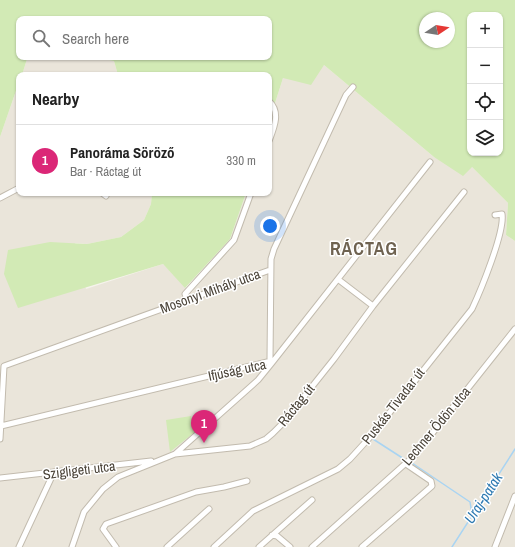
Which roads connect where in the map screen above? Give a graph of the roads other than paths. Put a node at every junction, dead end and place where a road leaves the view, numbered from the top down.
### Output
1 (353, 87) dead end
2 (272, 105) edge
3 (272, 132) edge
4 (430, 162) dead end
5 (16, 190) edge
6 (464, 192) dead end
7 (250, 196) edge
8 (0, 198) edge
9 (495, 215) dead end
10 (270, 270) junction
11 (339, 280) junction
12 (188, 299) junction
13 (373, 306) junction
14 (515, 328) edge
15 (271, 364) junction
16 (1, 426) junction
17 (0, 439) edge
18 (175, 454) junction
19 (158, 460) junction
20 (406, 464) junction
21 (54, 472) junction
22 (0, 478) edge
23 (247, 481) dead end
24 (515, 496) edge
25 (312, 500) dead end
26 (514, 502) edge
27 (209, 509) dead end
28 (272, 535) junction
29 (19, 547) edge
30 (72, 547) edge
31 (116, 547) edge
32 (167, 547) edge
33 (214, 547) edge
34 (259, 547) edge
35 (290, 547) edge
36 (312, 547) edge
37 (362, 547) edge
38 (495, 547) edge

1 - 10 street, Mosonyi Mihály utca
2 - 3 street
4 - 11 street, Ifjúság utca
5 - 8 street
6 - 13 street, Ráctag út
7 - 12 street
9 - 33 street, Puskás Tivadar út
10 - 12 street, Mosonyi Mihály utca
10 - 15 street
11 - 13 street
11 - 15 street, Ifjúság utca
12 - 16 street, Mosonyi Mihály utca
13 - 18 street, Ráctag út
14 - 20 street, Lechner Ödön utca
15 - 16 street, Ifjúság utca
15 - 18 street
16 - 17 street
18 - 19 street
19 - 21 street, Szigligeti utca
19 - 30 street
20 - 36 street, Lechner Ödön utca
20 - 37 street
21 - 22 street, Szigligeti utca
21 - 29 street
23 - 31 street
24 - 26 street
25 - 28 street
26 - 38 street
27 - 32 street
28 - 34 street
28 - 35 street

